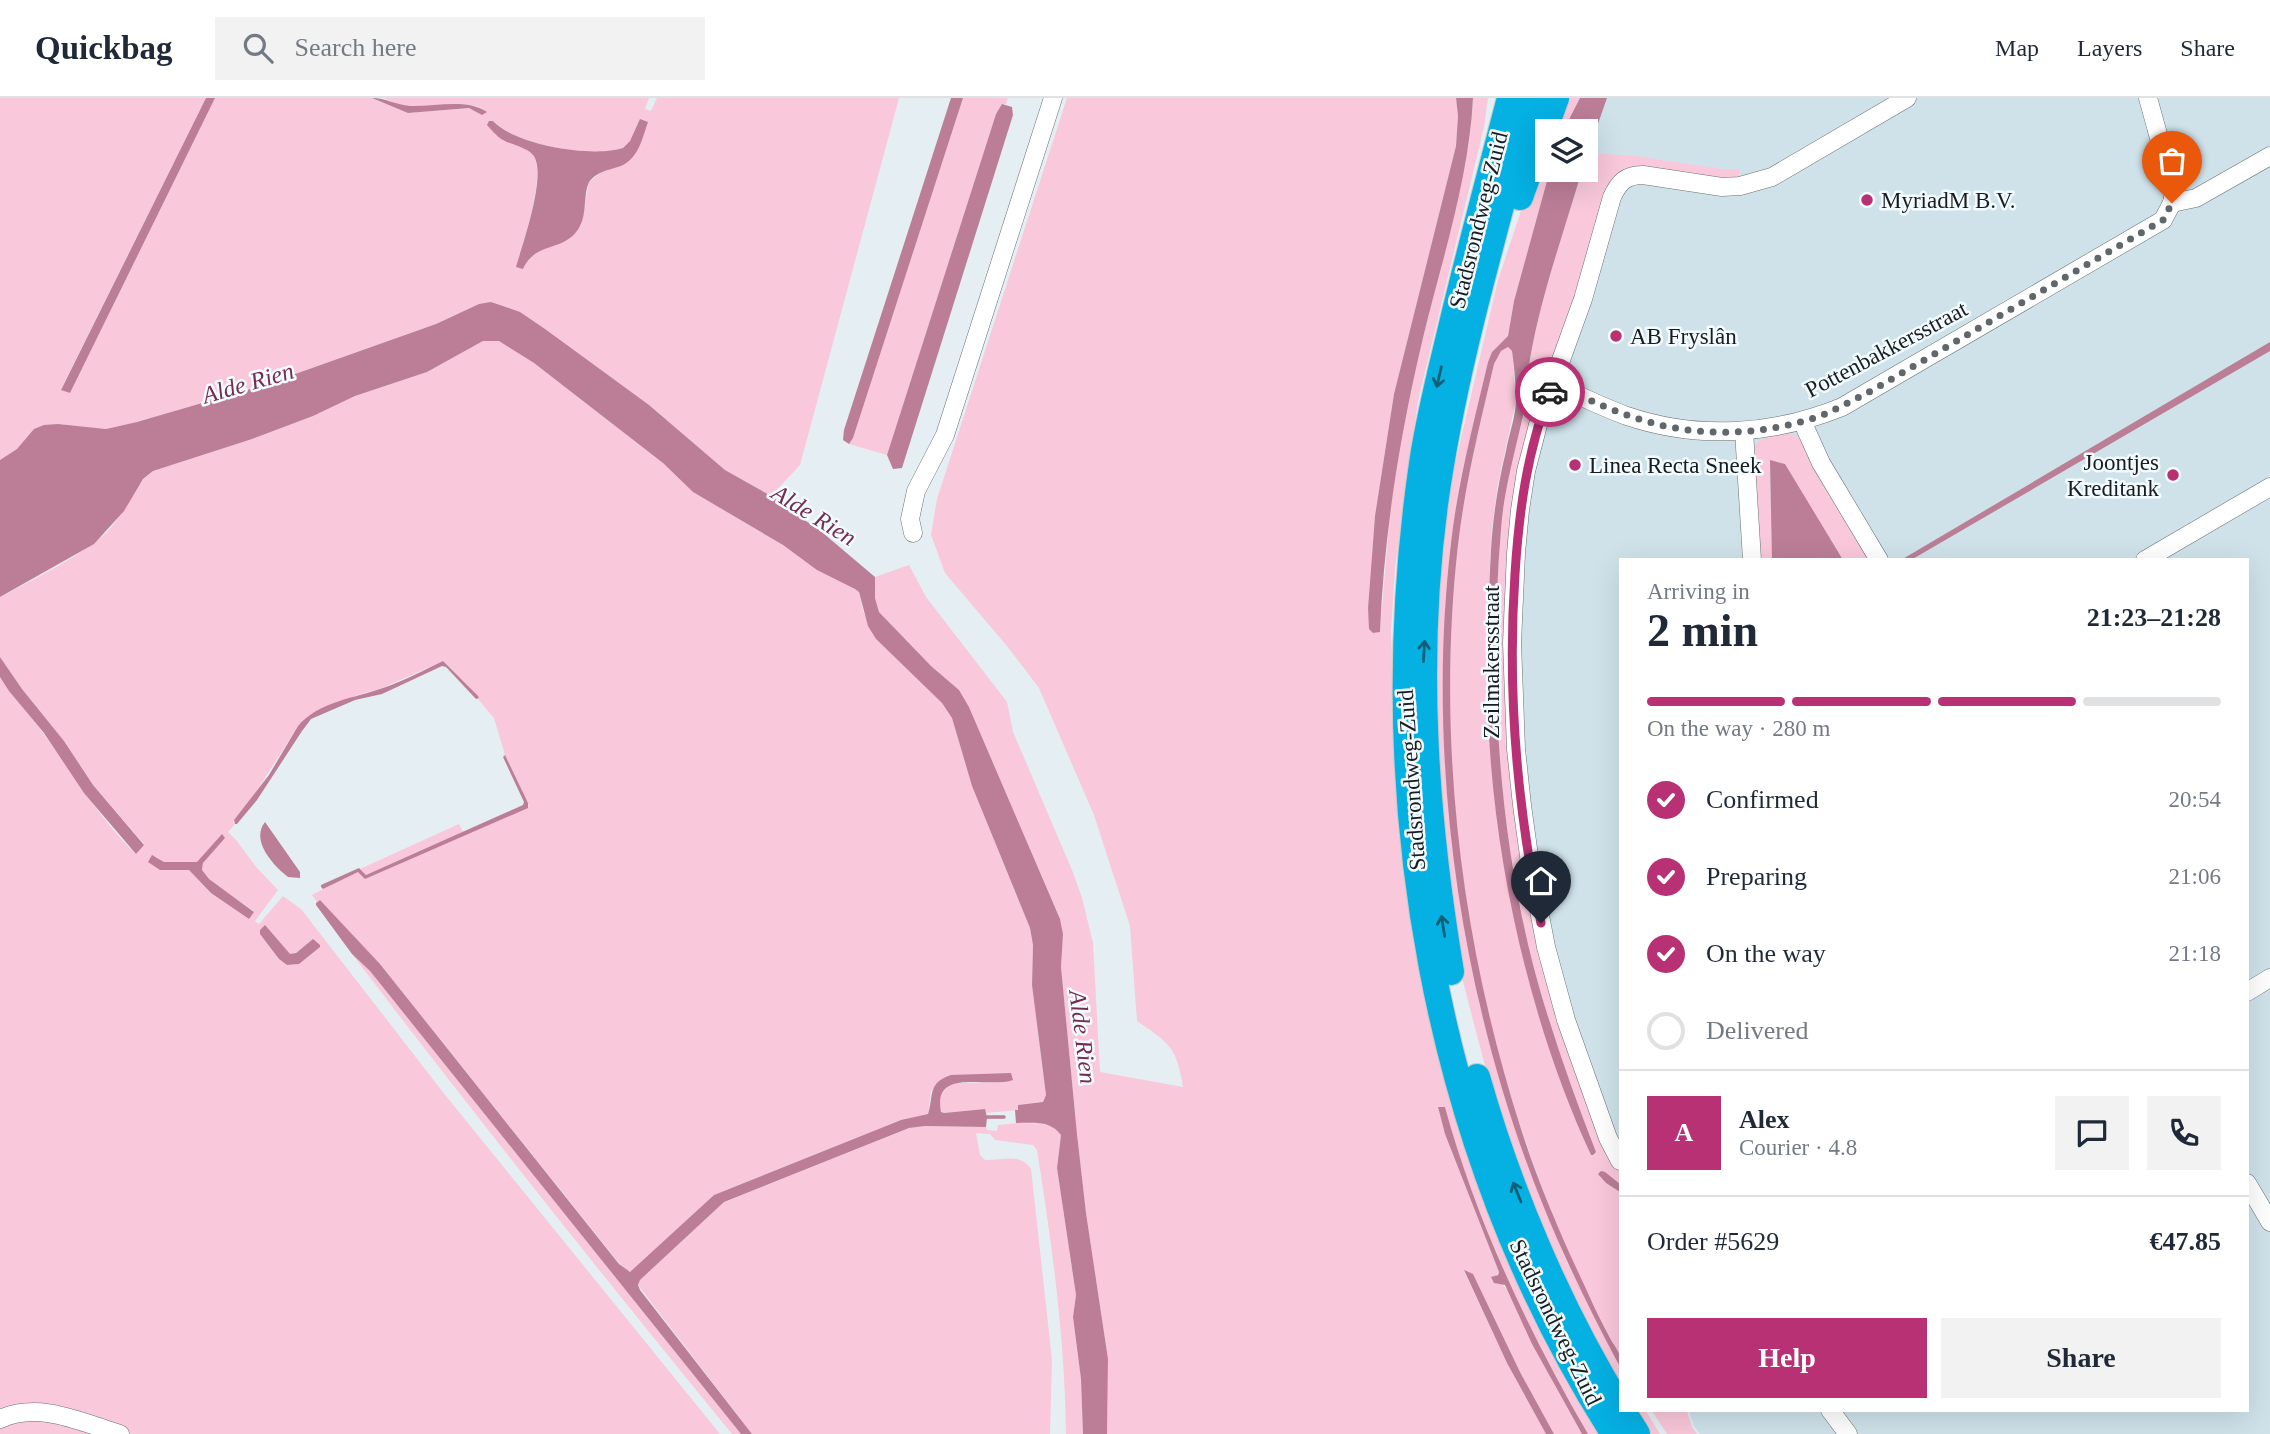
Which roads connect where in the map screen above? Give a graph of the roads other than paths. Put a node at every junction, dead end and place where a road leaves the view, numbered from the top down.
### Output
1 (1054, 98) edge
2 (1492, 98) edge
3 (1510, 98) edge
4 (1530, 98) edge
5 (1556, 98) edge
6 (1907, 98) edge
7 (2148, 98) edge
8 (2270, 156) edge
9 (2172, 203) junction
10 (1455, 311) junction
11 (1467, 340) junction
12 (1554, 384) junction
13 (1802, 421) junction
14 (1744, 431) junction
15 (2270, 487) edge
16 (913, 533) dead end
17 (1752, 558) edge
18 (1878, 558) edge
19 (2148, 558) edge
20 (2270, 978) edge
21 (2249, 991) edge
22 (1619, 1159) edge
23 (2249, 1186) edge
24 (2270, 1222) edge
25 (1619, 1405) edge
26 (1623, 1412) edge
27 (1831, 1412) edge
28 (0, 1419) edge
29 (120, 1434) edge
30 (1614, 1434) edge
31 (1637, 1434) edge
32 (1848, 1434) edge

1 - 16 street
2 - 10 highway
3 - 10 highway, Stadsrondweg-Zuid
4 - 11 highway, Stadsrondweg-Zuid
5 - 11 highway
6 - 12 street, Zeilmakersstraat
7 - 9 street
8 - 9 street
9 - 13 street, Pottenbakkersstraat
10 -> 30 highway, Stadsrondweg-Zuid
25 -> 11 highway, Stadsrondweg-Zuid
12 - 14 street, Pottenbakkersstraat
12 - 22 street, Zeilmakersstraat
13 - 14 street, Pottenbakkersstraat
13 - 18 street
14 - 17 street
15 - 19 street
20 - 21 street
23 - 24 street
26 - 31 highway, Stadsrondweg-Zuid
27 - 32 street
28 - 29 street

